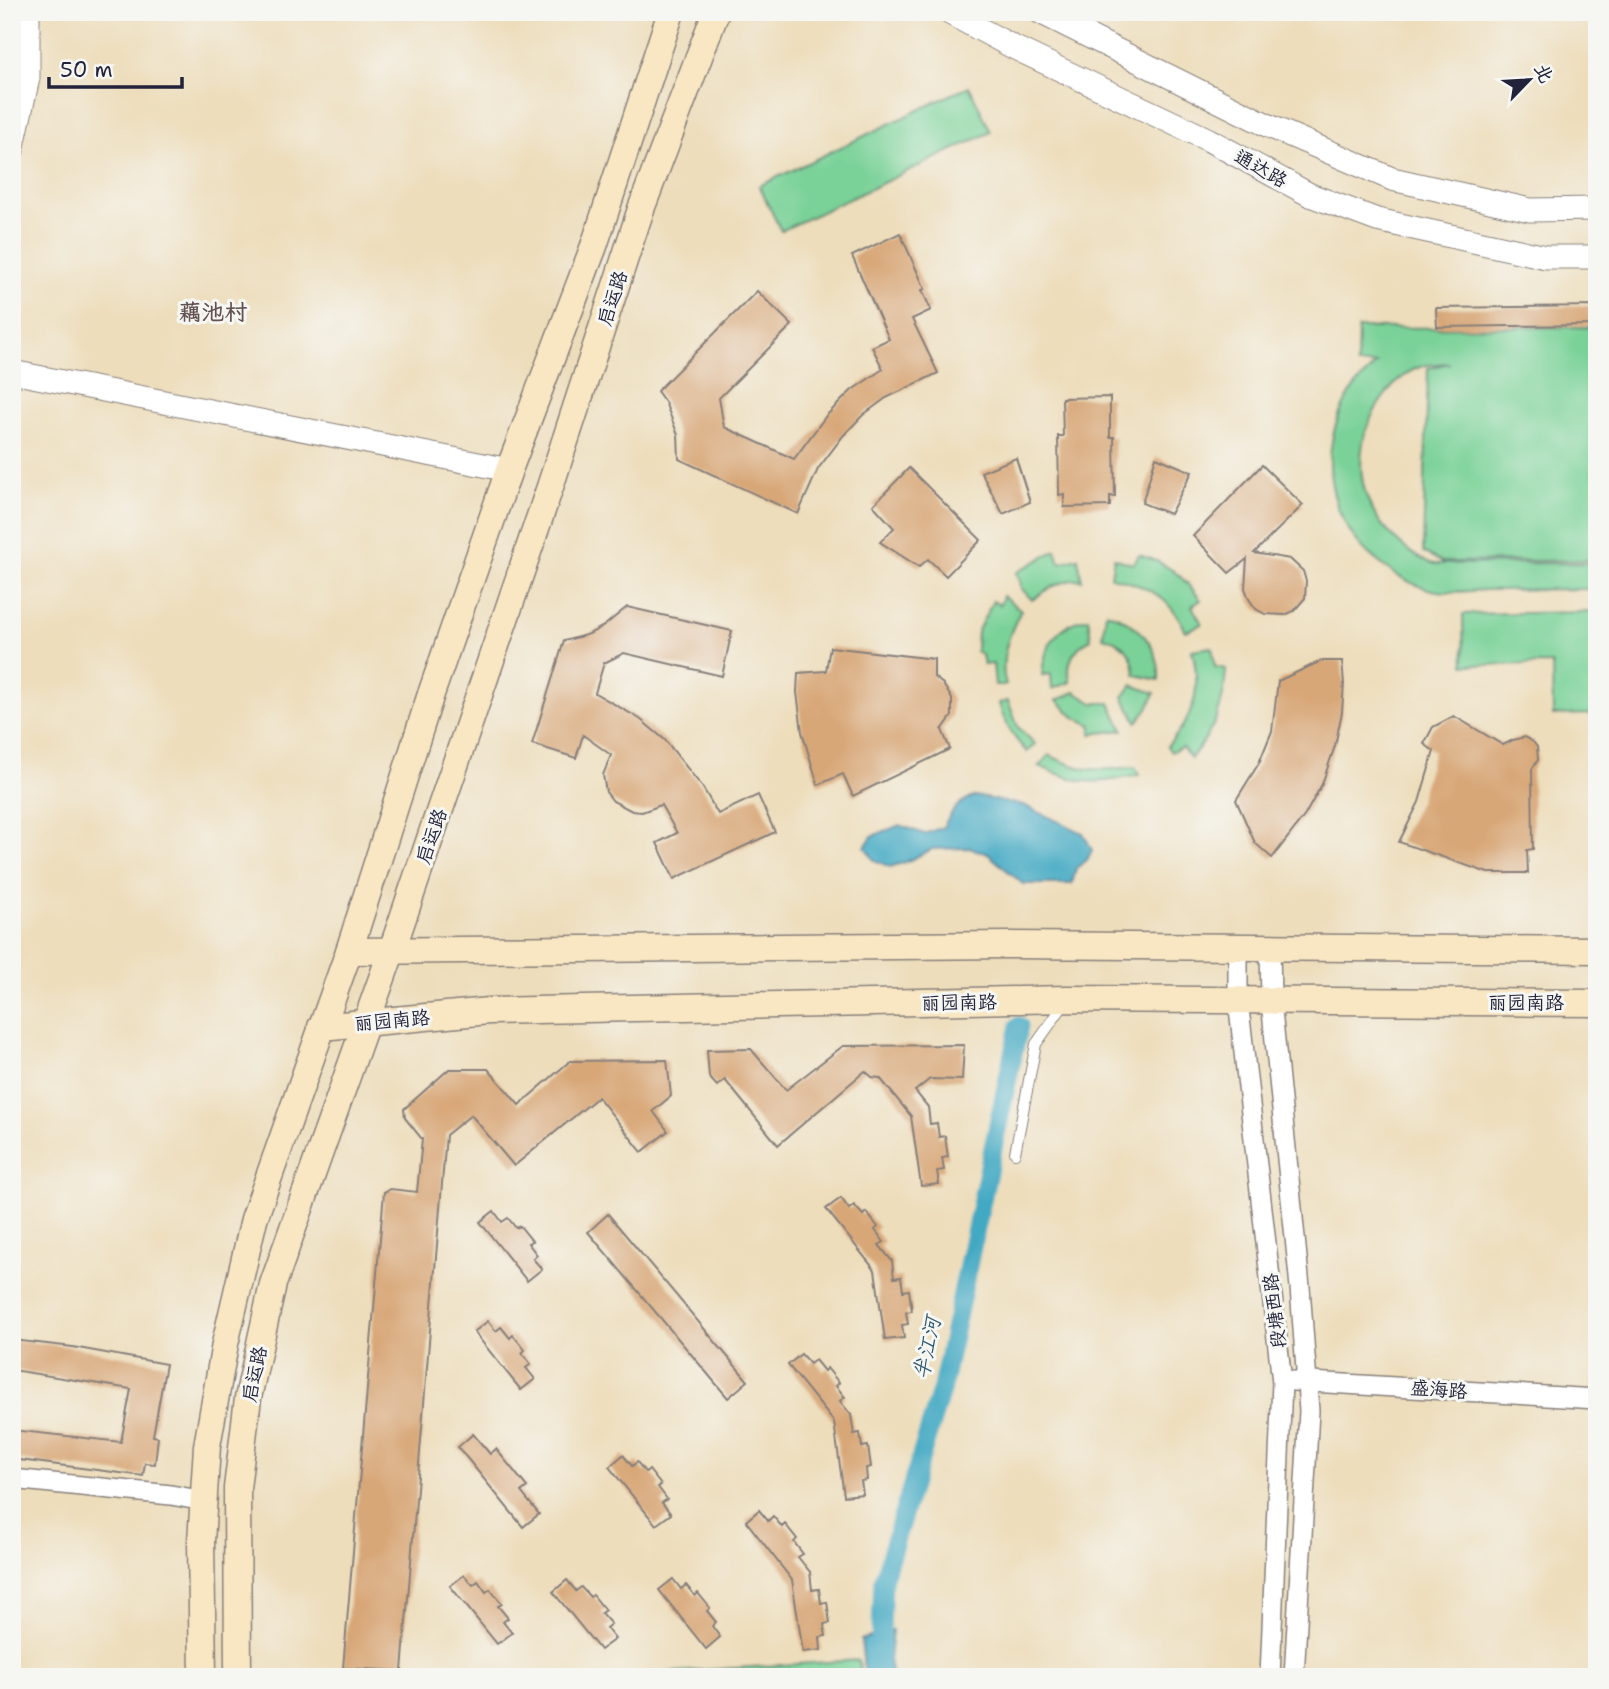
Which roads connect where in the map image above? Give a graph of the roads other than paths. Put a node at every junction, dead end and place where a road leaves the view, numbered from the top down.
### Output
1 (28, 12) edge
2 (671, 12) edge
3 (716, 12) edge
4 (948, 12) edge
5 (1040, 12) edge
6 (12, 150) edge
7 (1597, 209) edge
8 (1597, 257) edge
9 (12, 372) edge
10 (509, 470) junction
11 (1238, 947) junction
12 (1270, 947) junction
13 (393, 950) junction
14 (1597, 950) edge
15 (349, 951) junction
16 (1067, 999) junction
17 (1238, 1000) junction
18 (1271, 1001) junction
19 (1597, 1003) edge
20 (368, 1021) junction
21 (321, 1027) junction
22 (1015, 1153) dead end
23 (1306, 1381) junction
24 (1282, 1382) junction
25 (1597, 1399) edge
26 (12, 1479) edge
27 (204, 1501) junction
28 (203, 1677) edge
29 (237, 1677) edge
30 (1270, 1677) edge
31 (1294, 1677) edge

1 - 6 street
2 - 10 main road, 启运路
3 - 13 main road, 启运路
4 - 8 street, 通达路
5 - 7 street, 通达路
9 - 10 street
10 - 15 main road, 启运路
11 - 12 main road
11 - 13 main road
11 - 17 street, 段塘西路
12 - 14 main road
12 - 18 street, 段塘西路
13 - 15 main road
13 - 20 main road, 启运路
15 - 21 main road, 启运路
16 - 17 main road, 丽园南路
16 - 20 main road, 丽园南路
16 - 22 lane
17 - 18 main road, 丽园南路
17 - 24 street, 段塘西路
18 - 19 main road, 丽园南路
18 - 23 street, 段塘西路
20 - 21 main road, 丽园南路
20 - 29 main road, 启运路
21 - 27 main road, 启运路
23 - 24 street, 盛海路
23 - 25 street, 盛海路
23 - 31 street, 段塘西路
24 - 30 street, 段塘西路
26 - 27 street
27 - 28 main road, 启运路

